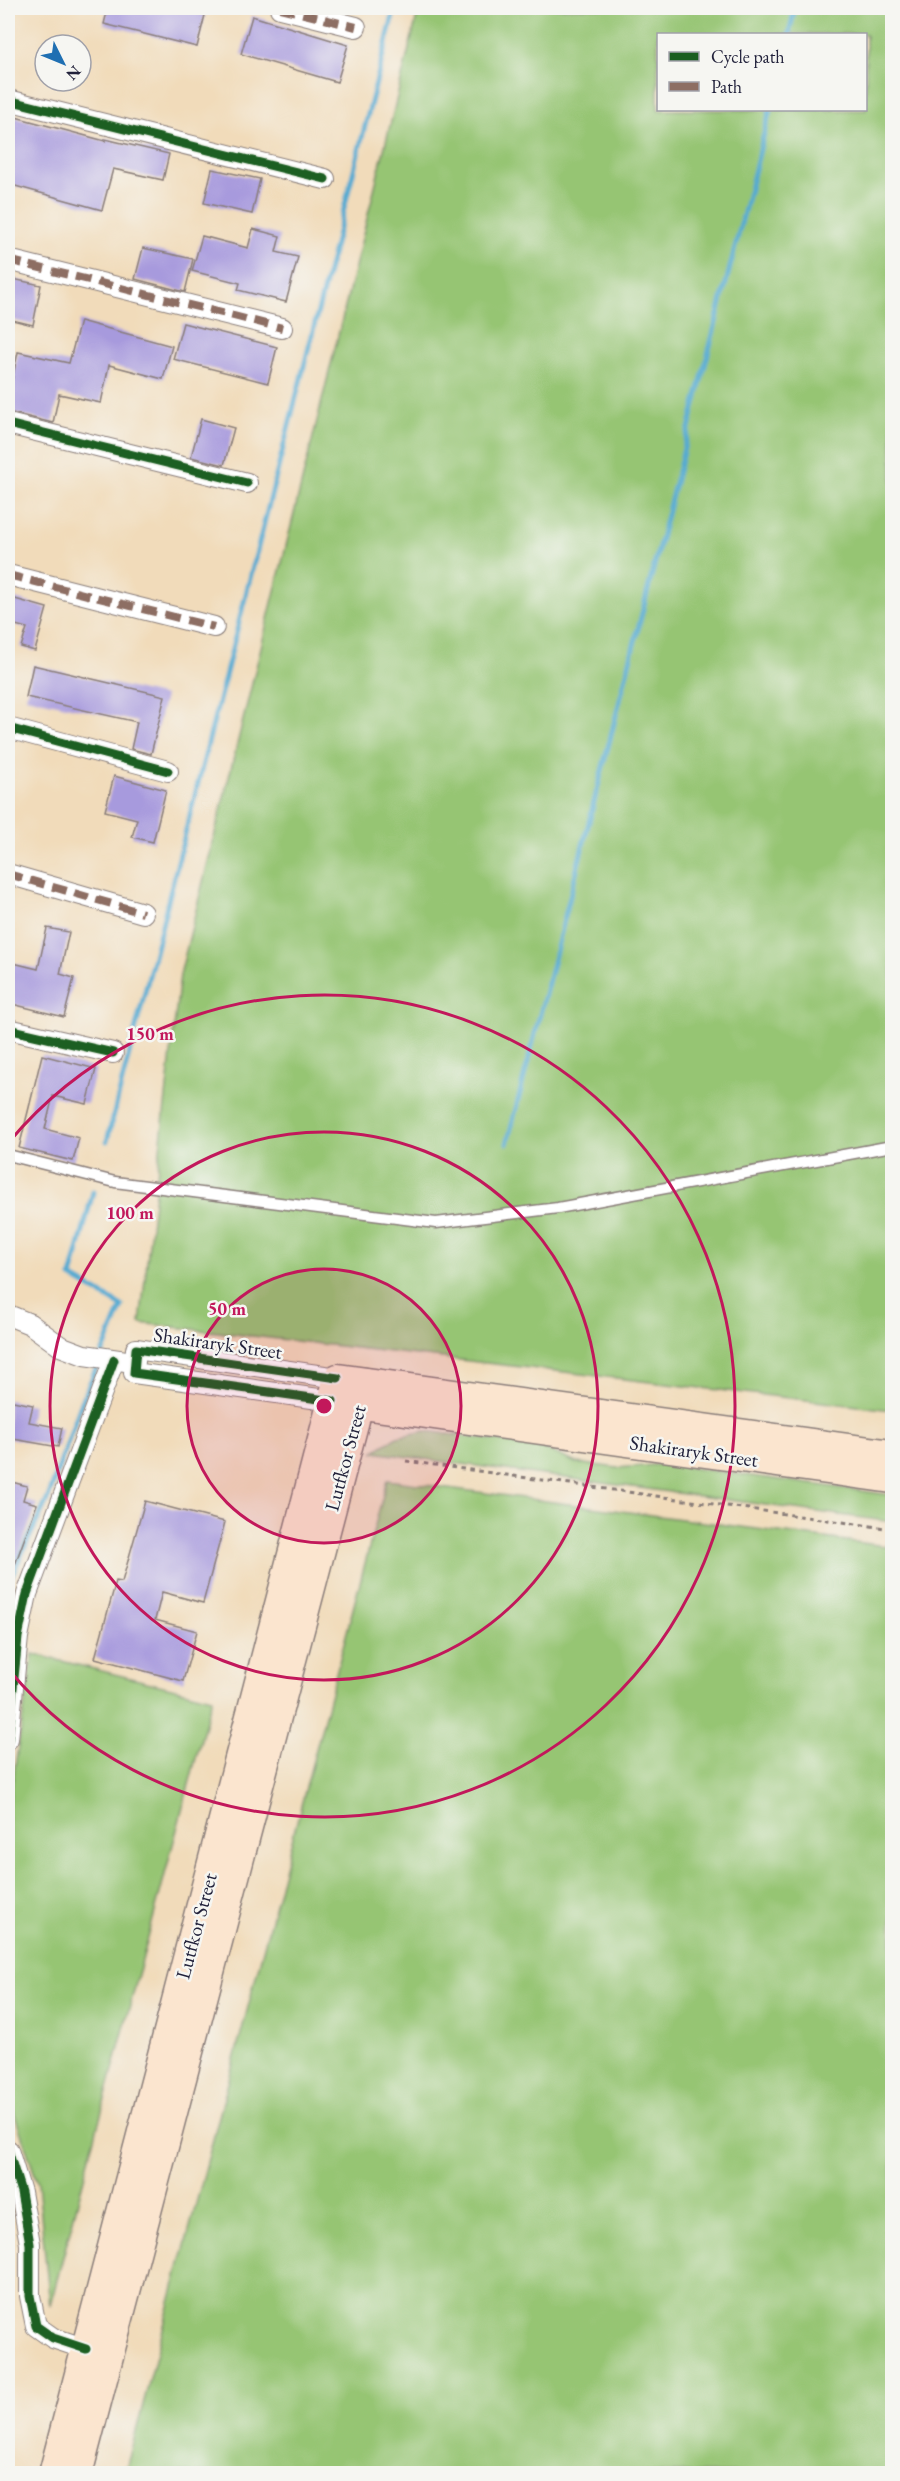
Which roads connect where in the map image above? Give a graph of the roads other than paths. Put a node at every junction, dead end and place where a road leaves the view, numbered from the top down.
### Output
1 (280, 8) edge
2 (356, 27) dead end
3 (8, 100) edge
4 (325, 179) dead end
5 (8, 260) edge
6 (282, 328) dead end
7 (8, 424) edge
8 (247, 483) dead end
9 (8, 574) edge
10 (214, 627) dead end
11 (8, 728) edge
12 (168, 771) dead end
13 (8, 874) edge
14 (143, 914) dead end
15 (8, 1029) edge
16 (113, 1053) dead end
17 (892, 1146) edge
18 (8, 1155) edge
19 (8, 1315) edge
20 (114, 1360) junction
21 (349, 1391) junction
22 (892, 1454) edge
23 (892, 1479) edge
24 (8, 1739) edge
25 (8, 2150) edge
26 (86, 2349) junction
27 (53, 2474) edge
28 (78, 2474) edge

1 - 2 street
3 - 4 street
5 - 6 street
7 - 8 street
9 - 10 street
11 - 12 street
13 - 14 street
15 - 16 street
17 - 18 lane
19 - 20 street
20 - 21 street, Shakiraryk Street
20 - 24 street
21 - 22 main road, Shakiraryk Street
21 - 23 main road, Shakiraryk Street
21 - 26 main road, Lutfkor Street
21 - 28 main road, Lutfkor Street
25 - 26 street
26 - 27 main road, Lutfkor Street

